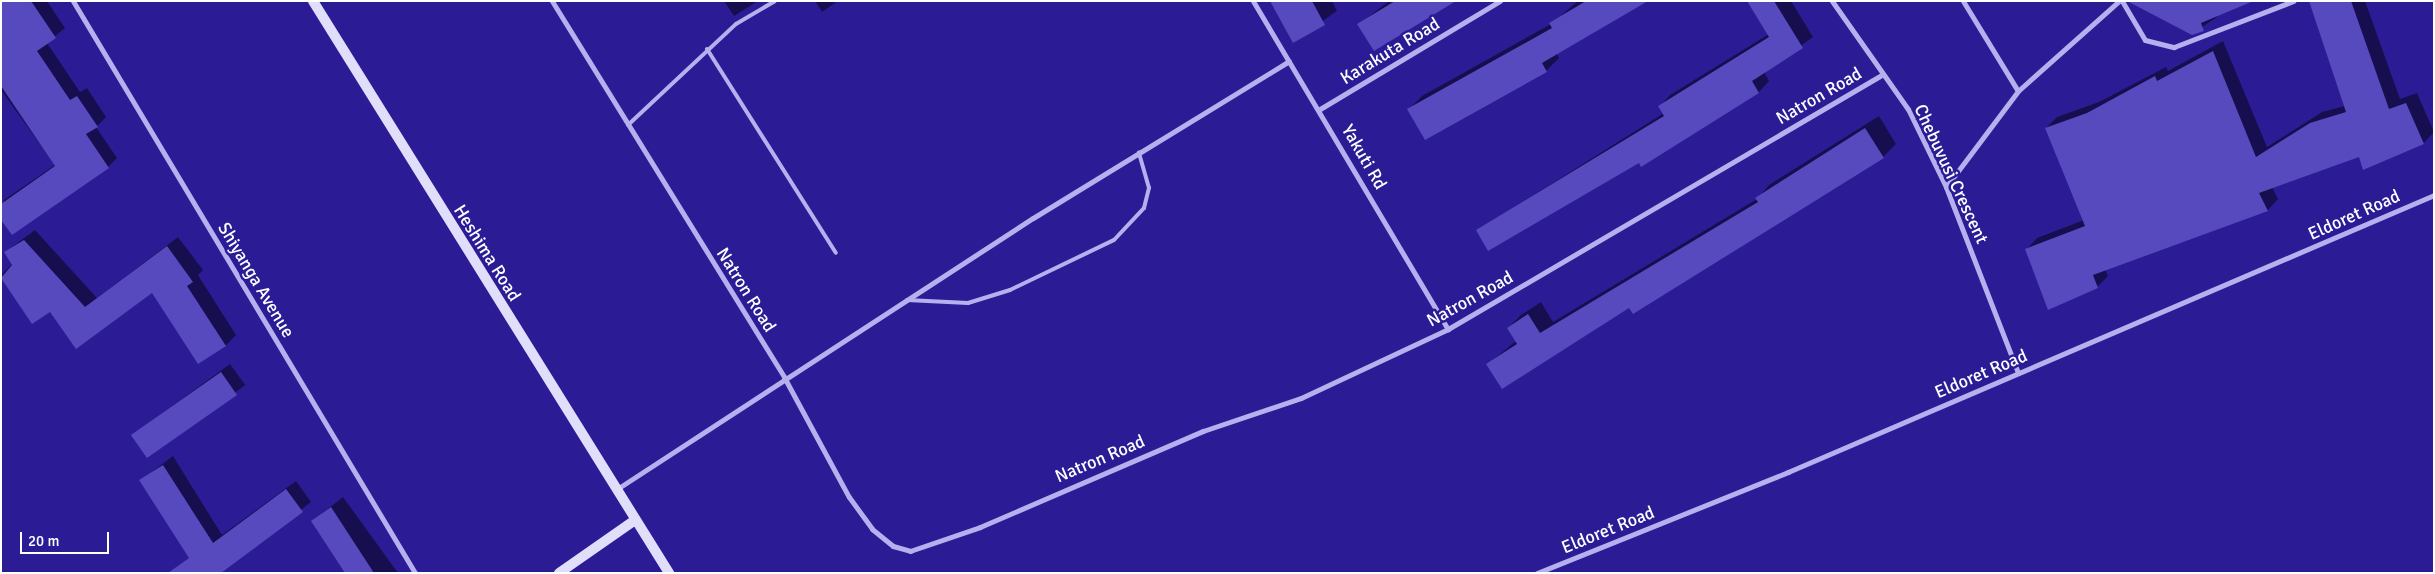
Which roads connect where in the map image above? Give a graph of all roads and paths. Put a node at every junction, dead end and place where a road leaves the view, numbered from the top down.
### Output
1 (73, 1) edge
2 (313, 1) edge
3 (552, 1) edge
4 (775, 1) edge
5 (1252, 1) edge
6 (1500, 1) edge
7 (1832, 1) edge
8 (1963, 1) edge
9 (2121, 1) edge
10 (2293, 1) edge
11 (707, 49) junction
12 (1289, 61) junction
13 (1880, 76) junction
14 (2018, 91) junction
15 (1320, 109) junction
16 (628, 125) junction
17 (1139, 152) junction
18 (1946, 187) junction
19 (2434, 195) edge
20 (836, 253) dead end
21 (905, 300) junction
22 (1448, 329) junction
23 (2018, 373) junction
24 (784, 377) junction
25 (615, 490) junction
26 (634, 520) junction
27 (1550, 571) edge
28 (416, 573) edge
29 (559, 573) edge
30 (669, 573) edge
31 (1537, 573) edge

1 - 28 street, Shiyanga Avenue
2 - 25 street, Heshima Road
3 - 16 street, Natron Road
4 - 11 lane
5 - 12 street, Yakuti Rd
6 - 15 street, Karakuta Road
7 - 13 street, Chebuvusi Crescent
8 - 14 street
9 - 10 street
9 - 14 street
11 - 16 lane
11 - 20 lane
12 - 15 street, Yakuti Rd
12 - 17 street
13 - 18 street, Chebuvusi Crescent
13 - 22 street, Natron Road
14 - 18 street
15 - 22 street, Yakuti Rd
16 - 24 street, Natron Road
17 - 21 street
17 - 21 lane
18 - 23 street, Chebuvusi Crescent
19 - 23 street, Eldoret Road
21 - 24 street
22 - 24 street, Natron Road
23 - 27 street, Eldoret Road
24 - 25 street
25 - 26 street, Heshima Road
26 - 29 street
26 - 30 street, Heshima Road
27 - 31 street, Eldoret Road

